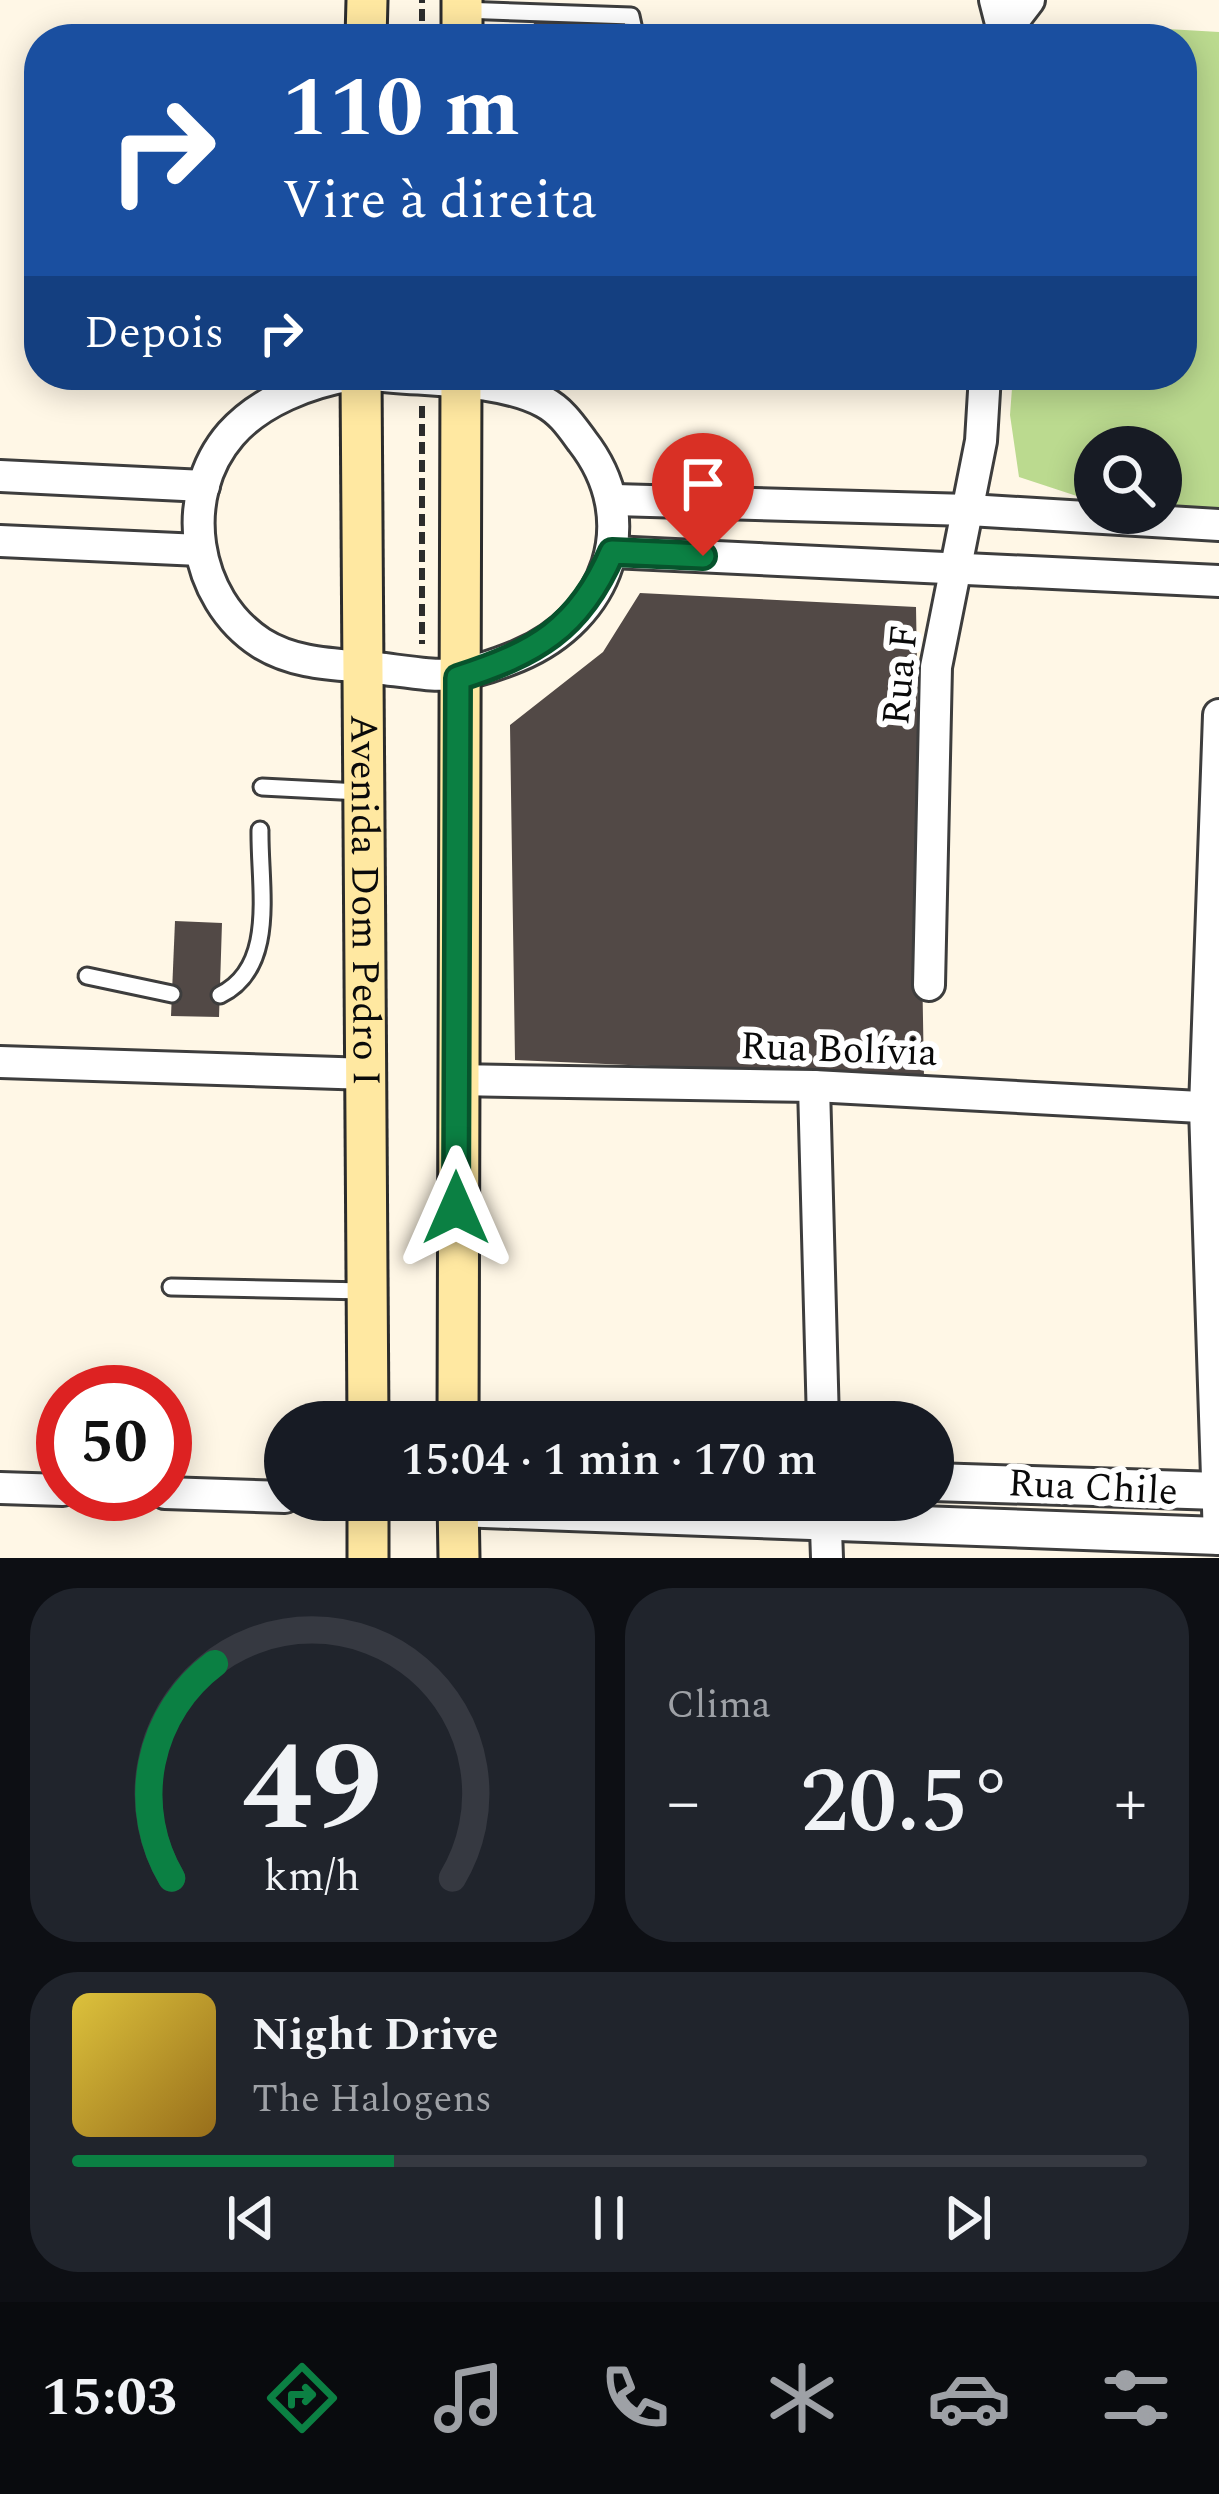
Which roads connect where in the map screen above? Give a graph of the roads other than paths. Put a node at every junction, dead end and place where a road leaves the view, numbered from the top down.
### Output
1 (462, 16) edge
2 (633, 24) edge
3 (298, 390) edge
4 (356, 390) edge
5 (461, 390) edge
6 (512, 390) edge
7 (983, 390) edge
8 (0, 476) edge
9 (204, 486) junction
10 (615, 500) junction
11 (969, 510) junction
12 (1219, 525) edge
13 (0, 541) edge
14 (200, 550) junction
15 (612, 552) junction
16 (956, 568) junction
17 (1219, 581) edge
18 (360, 666) junction
19 (458, 678) junction
20 (1219, 715) edge
21 (262, 787) dead end
22 (363, 793) junction
23 (260, 830) dead end
24 (87, 976) dead end
25 (929, 985) dead end
26 (172, 994) dead end
27 (220, 995) dead end
28 (0, 1062) edge
29 (369, 1074) junction
30 (455, 1080) junction
31 (814, 1086) junction
32 (1212, 1108) edge
33 (171, 1287) dead end
34 (369, 1291) junction
35 (368, 1401) edge
36 (458, 1401) edge
37 (822, 1401) edge
38 (954, 1483) edge
39 (0, 1488) edge
40 (36, 1489) edge
41 (1218, 1491) edge
42 (192, 1494) edge
43 (264, 1496) edge
44 (954, 1518) edge
45 (368, 1521) edge
46 (458, 1521) edge
47 (826, 1521) edge
48 (1219, 1537) edge
49 (368, 1558) edge
50 (459, 1558) edge
51 (826, 1558) edge

1 - 2 lane
3 - 9 street
4 - 18 main road, Avenida Dom Pedro I
5 - 19 main road
6 - 10 street
7 - 11 street, Rua F
8 - 9 street
9 - 14 street
10 - 11 street
10 - 15 street
11 - 12 street
11 - 16 street, Rua F
13 - 14 street
14 - 18 street
15 - 16 street
15 - 19 street
16 - 17 street
16 - 25 street, Rua F
18 - 19 street
18 - 22 main road, Avenida Dom Pedro I
19 - 30 main road
20 - 32 street
21 - 22 lane
22 - 29 main road, Avenida Dom Pedro I
23 - 27 lane
24 - 26 lane
28 - 29 street
29 - 34 main road, Avenida Dom Pedro I
30 - 31 street, Rua Bolívia
30 - 36 main road
31 - 32 street, Rua Bolívia
31 - 37 street
32 - 41 street
33 - 34 lane
34 - 35 main road, Avenida Dom Pedro I
38 - 41 street, Rua Chile
39 - 40 street
41 - 48 street
42 - 43 street
44 - 48 street, Rua Chile
45 - 49 main road
46 - 50 main road
47 - 51 street

